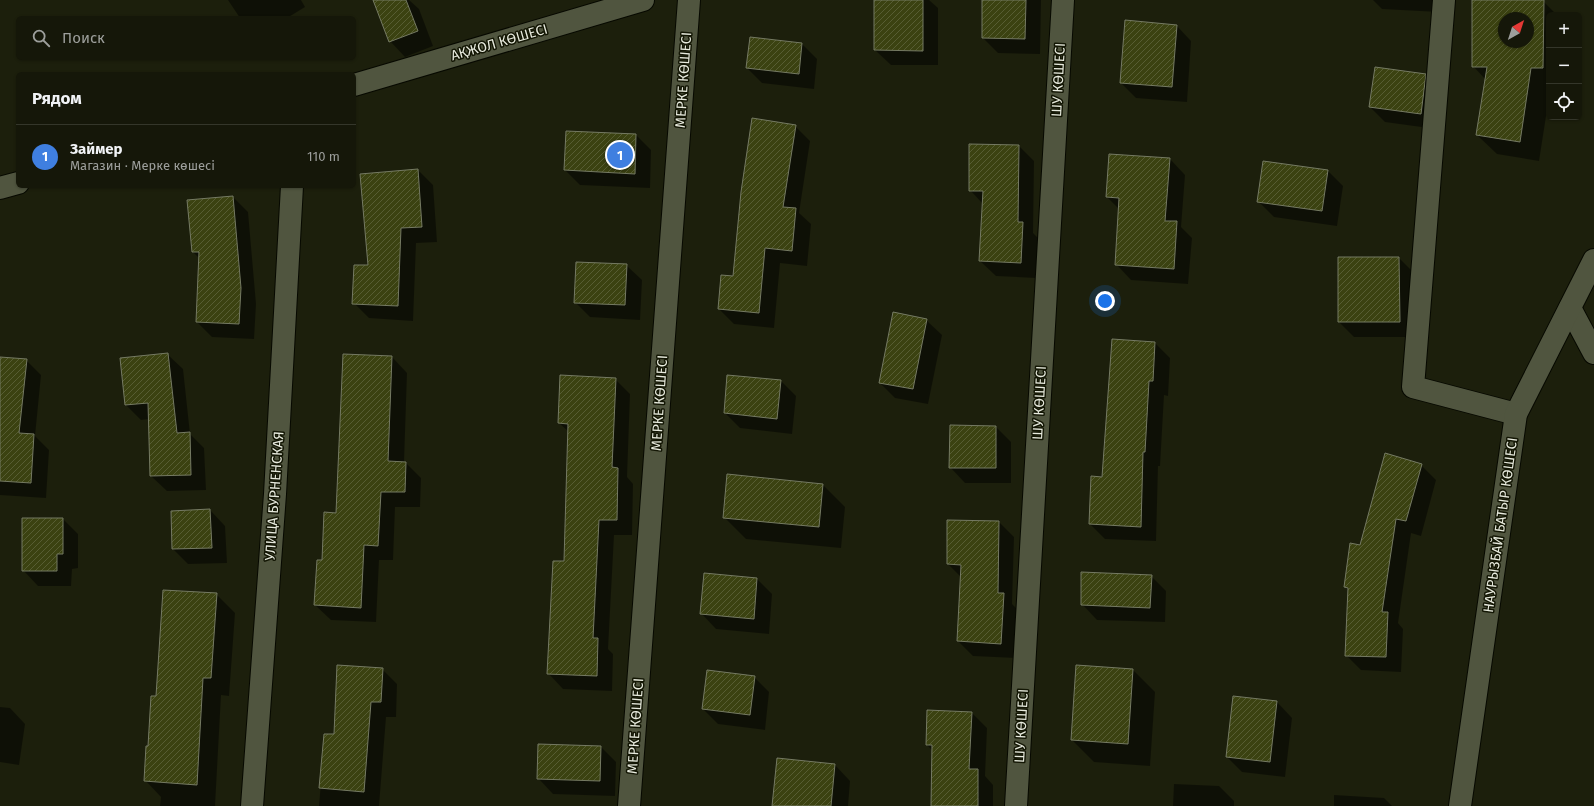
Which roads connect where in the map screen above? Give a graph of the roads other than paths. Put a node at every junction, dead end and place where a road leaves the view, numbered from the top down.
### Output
1 (643, 0) edge
2 (689, 0) edge
3 (1063, 0) edge
4 (1444, 0) edge
5 (356, 84) edge
6 (16, 184) edge
7 (0, 188) edge
8 (292, 188) edge
9 (1594, 260) edge
10 (1570, 308) junction
11 (1594, 353) edge
12 (1516, 414) junction
13 (252, 806) edge
14 (629, 806) edge
15 (1016, 806) edge
16 (1460, 806) edge

1 - 5 street, АҚЖОЛ КӨШЕСІ
2 - 14 street, МЕРКЕ КӨШЕСІ
3 - 15 street, ШУ КӨШЕСІ
4 - 12 street
6 - 7 street
8 - 13 street, УЛИЦА БУРНЕНСКАЯ
9 - 10 street, НАУРЫЗБАЙ БАТЫР КӨШЕСІ
10 - 11 street
10 - 12 street, НАУРЫЗБАЙ БАТЫР КӨШЕСІ
12 - 16 street, НАУРЫЗБАЙ БАТЫР КӨШЕСІ

